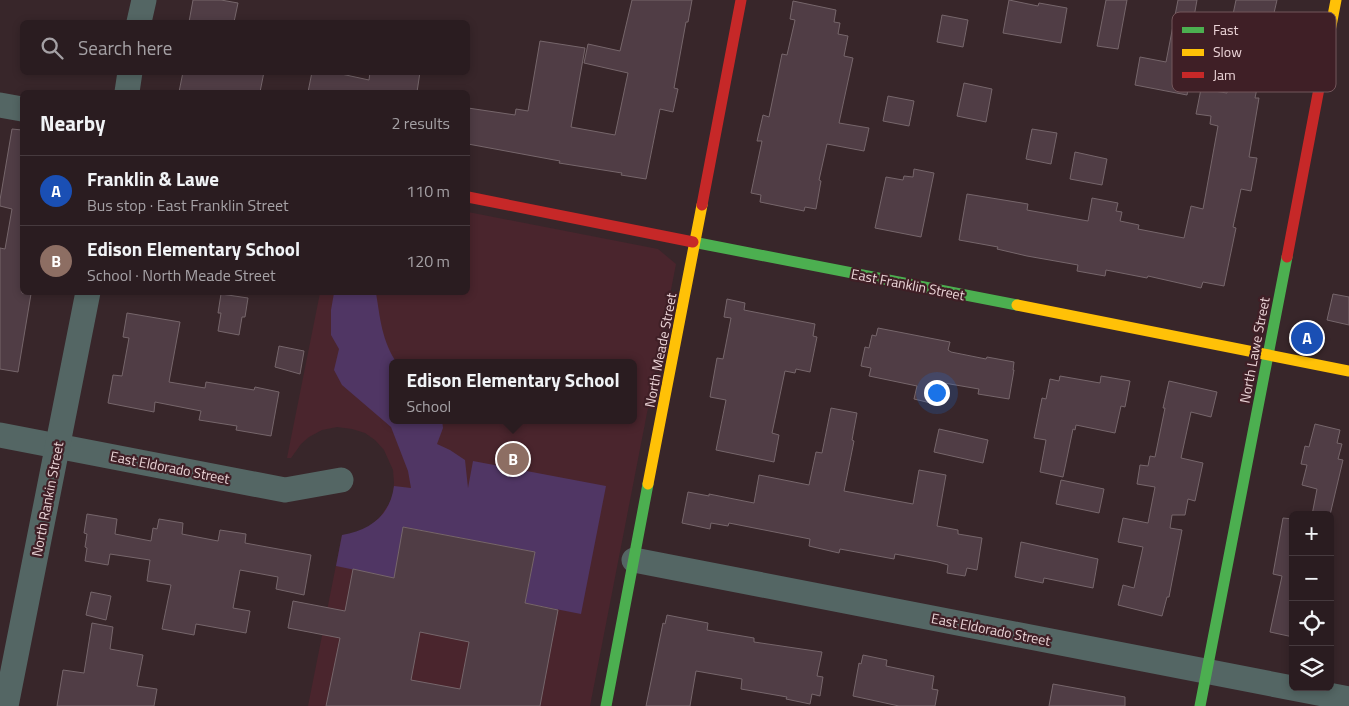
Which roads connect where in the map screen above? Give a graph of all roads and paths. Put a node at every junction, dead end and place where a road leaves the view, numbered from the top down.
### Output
1 (144, 0) edge
2 (741, 0) edge
3 (140, 20) edge
4 (130, 75) edge
5 (127, 90) edge
6 (1319, 92) edge
7 (0, 105) edge
8 (20, 109) edge
9 (470, 197) edge
10 (696, 242) junction
11 (87, 295) edge
12 (1269, 354) junction
13 (1349, 371) edge
14 (0, 435) edge
15 (58, 445) junction
16 (341, 480) dead end
17 (634, 560) junction
18 (1206, 671) junction
19 (1349, 699) edge
20 (6, 706) edge
21 (606, 706) edge
22 (1200, 706) edge

1 - 3 street
2 - 10 street, North Meade Street
4 - 5 street
6 - 12 street, North Lawe Street
7 - 8 street
9 - 10 street, East Franklin Street
10 - 12 street, East Franklin Street
10 - 17 street, North Meade Street
11 - 15 street, North Rankin Street
12 - 13 street, East Franklin Street
12 - 18 street, North Lawe Street
14 - 15 street, East Eldorado Street
15 - 16 street, East Eldorado Street
15 - 20 street, North Rankin Street
17 - 18 street, East Eldorado Street
17 - 21 street, North Meade Street
18 - 19 street, East Eldorado Street
18 - 22 street, North Lawe Street

